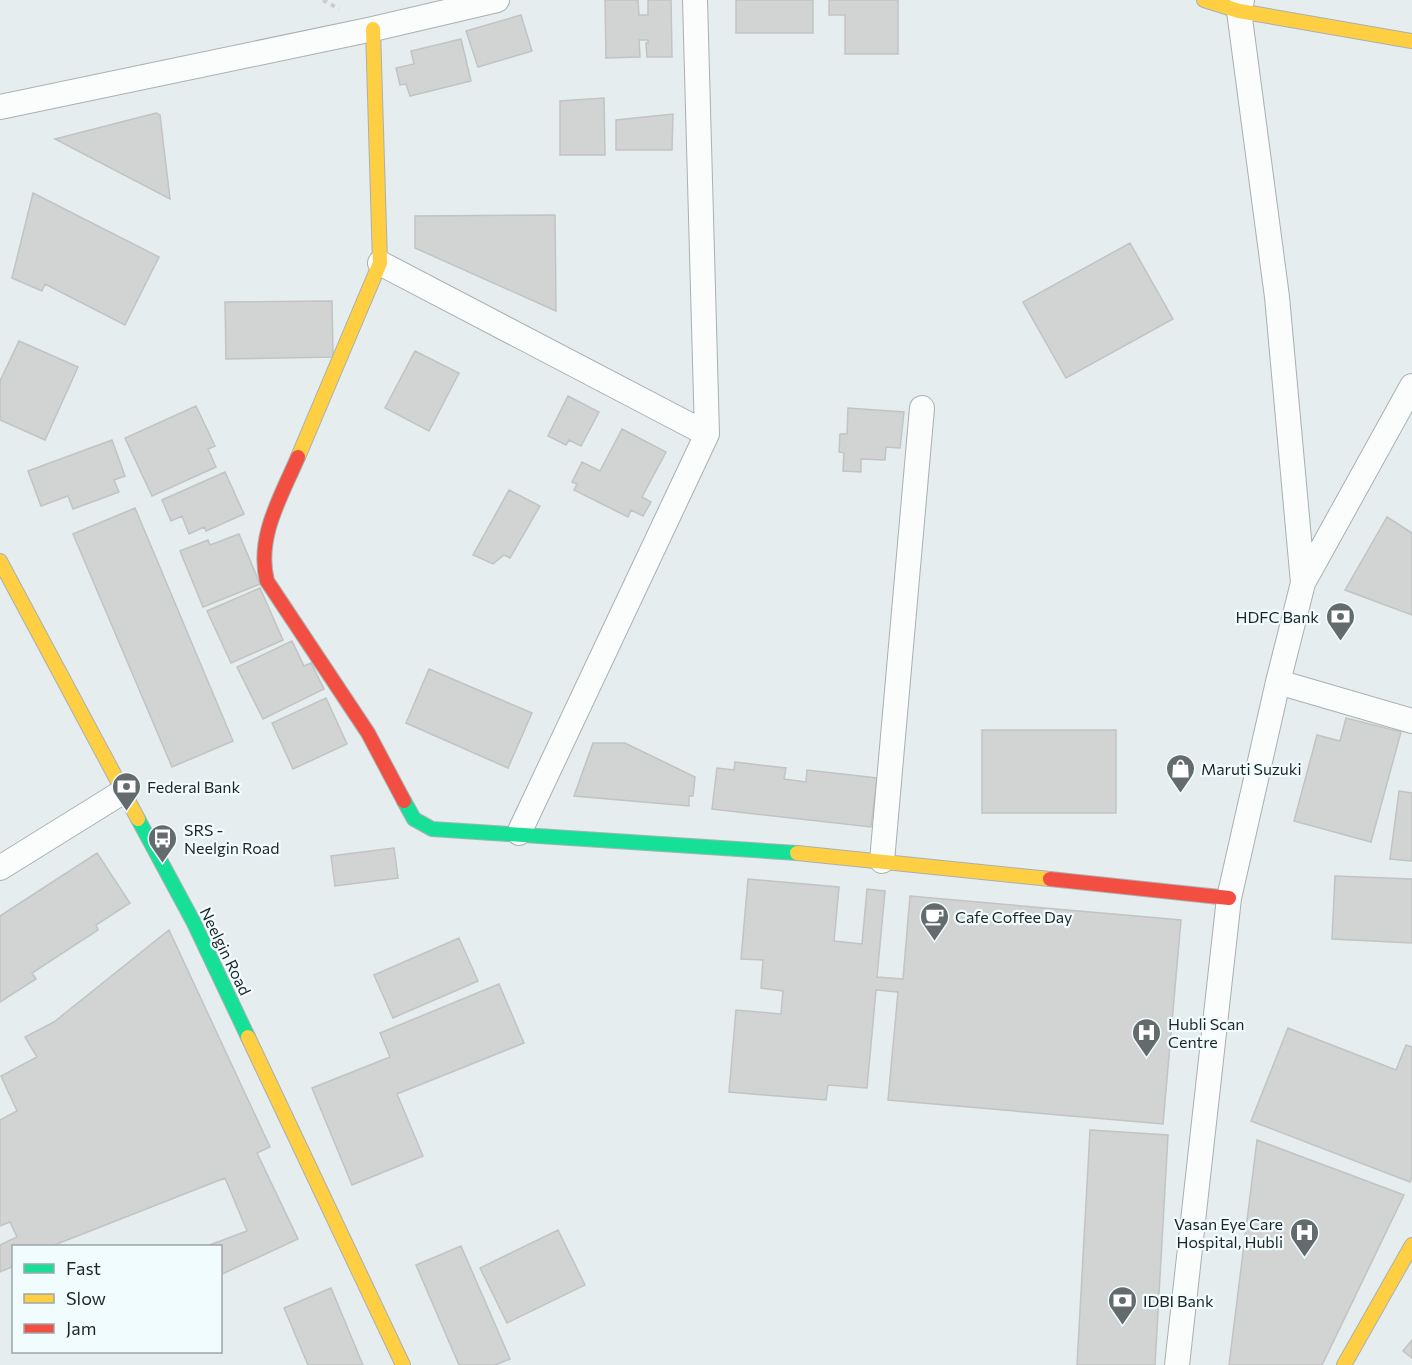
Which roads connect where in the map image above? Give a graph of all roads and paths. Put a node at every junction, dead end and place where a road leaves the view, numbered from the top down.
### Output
1 (497, 0) edge
2 (695, 0) edge
3 (1204, 0) edge
4 (1240, 5) edge
5 (373, 29) junction
6 (1412, 41) edge
7 (0, 107) edge
8 (380, 263) junction
9 (1412, 386) edge
10 (922, 408) dead end
11 (707, 434) junction
12 (0, 561) edge
13 (1303, 583) junction
14 (1278, 682) junction
15 (1412, 722) edge
16 (124, 791) junction
17 (519, 833) junction
18 (882, 861) junction
19 (0, 868) edge
20 (1229, 898) junction
21 (1412, 1245) edge
22 (403, 1365) edge
23 (1178, 1365) edge
24 (1344, 1365) edge

1 - 5 street
2 - 11 street
3 - 4 street
4 - 6 street
4 - 13 street
5 - 7 street
5 - 8 street
8 - 11 street
8 - 17 street
9 - 13 street
10 - 18 street
11 - 17 street
12 - 16 street, Neelgin Road
13 - 14 street
14 - 15 street
14 - 20 street
16 - 19 street
16 - 22 street, Neelgin Road
17 - 18 street
18 - 20 street
20 - 23 street
21 - 24 street

